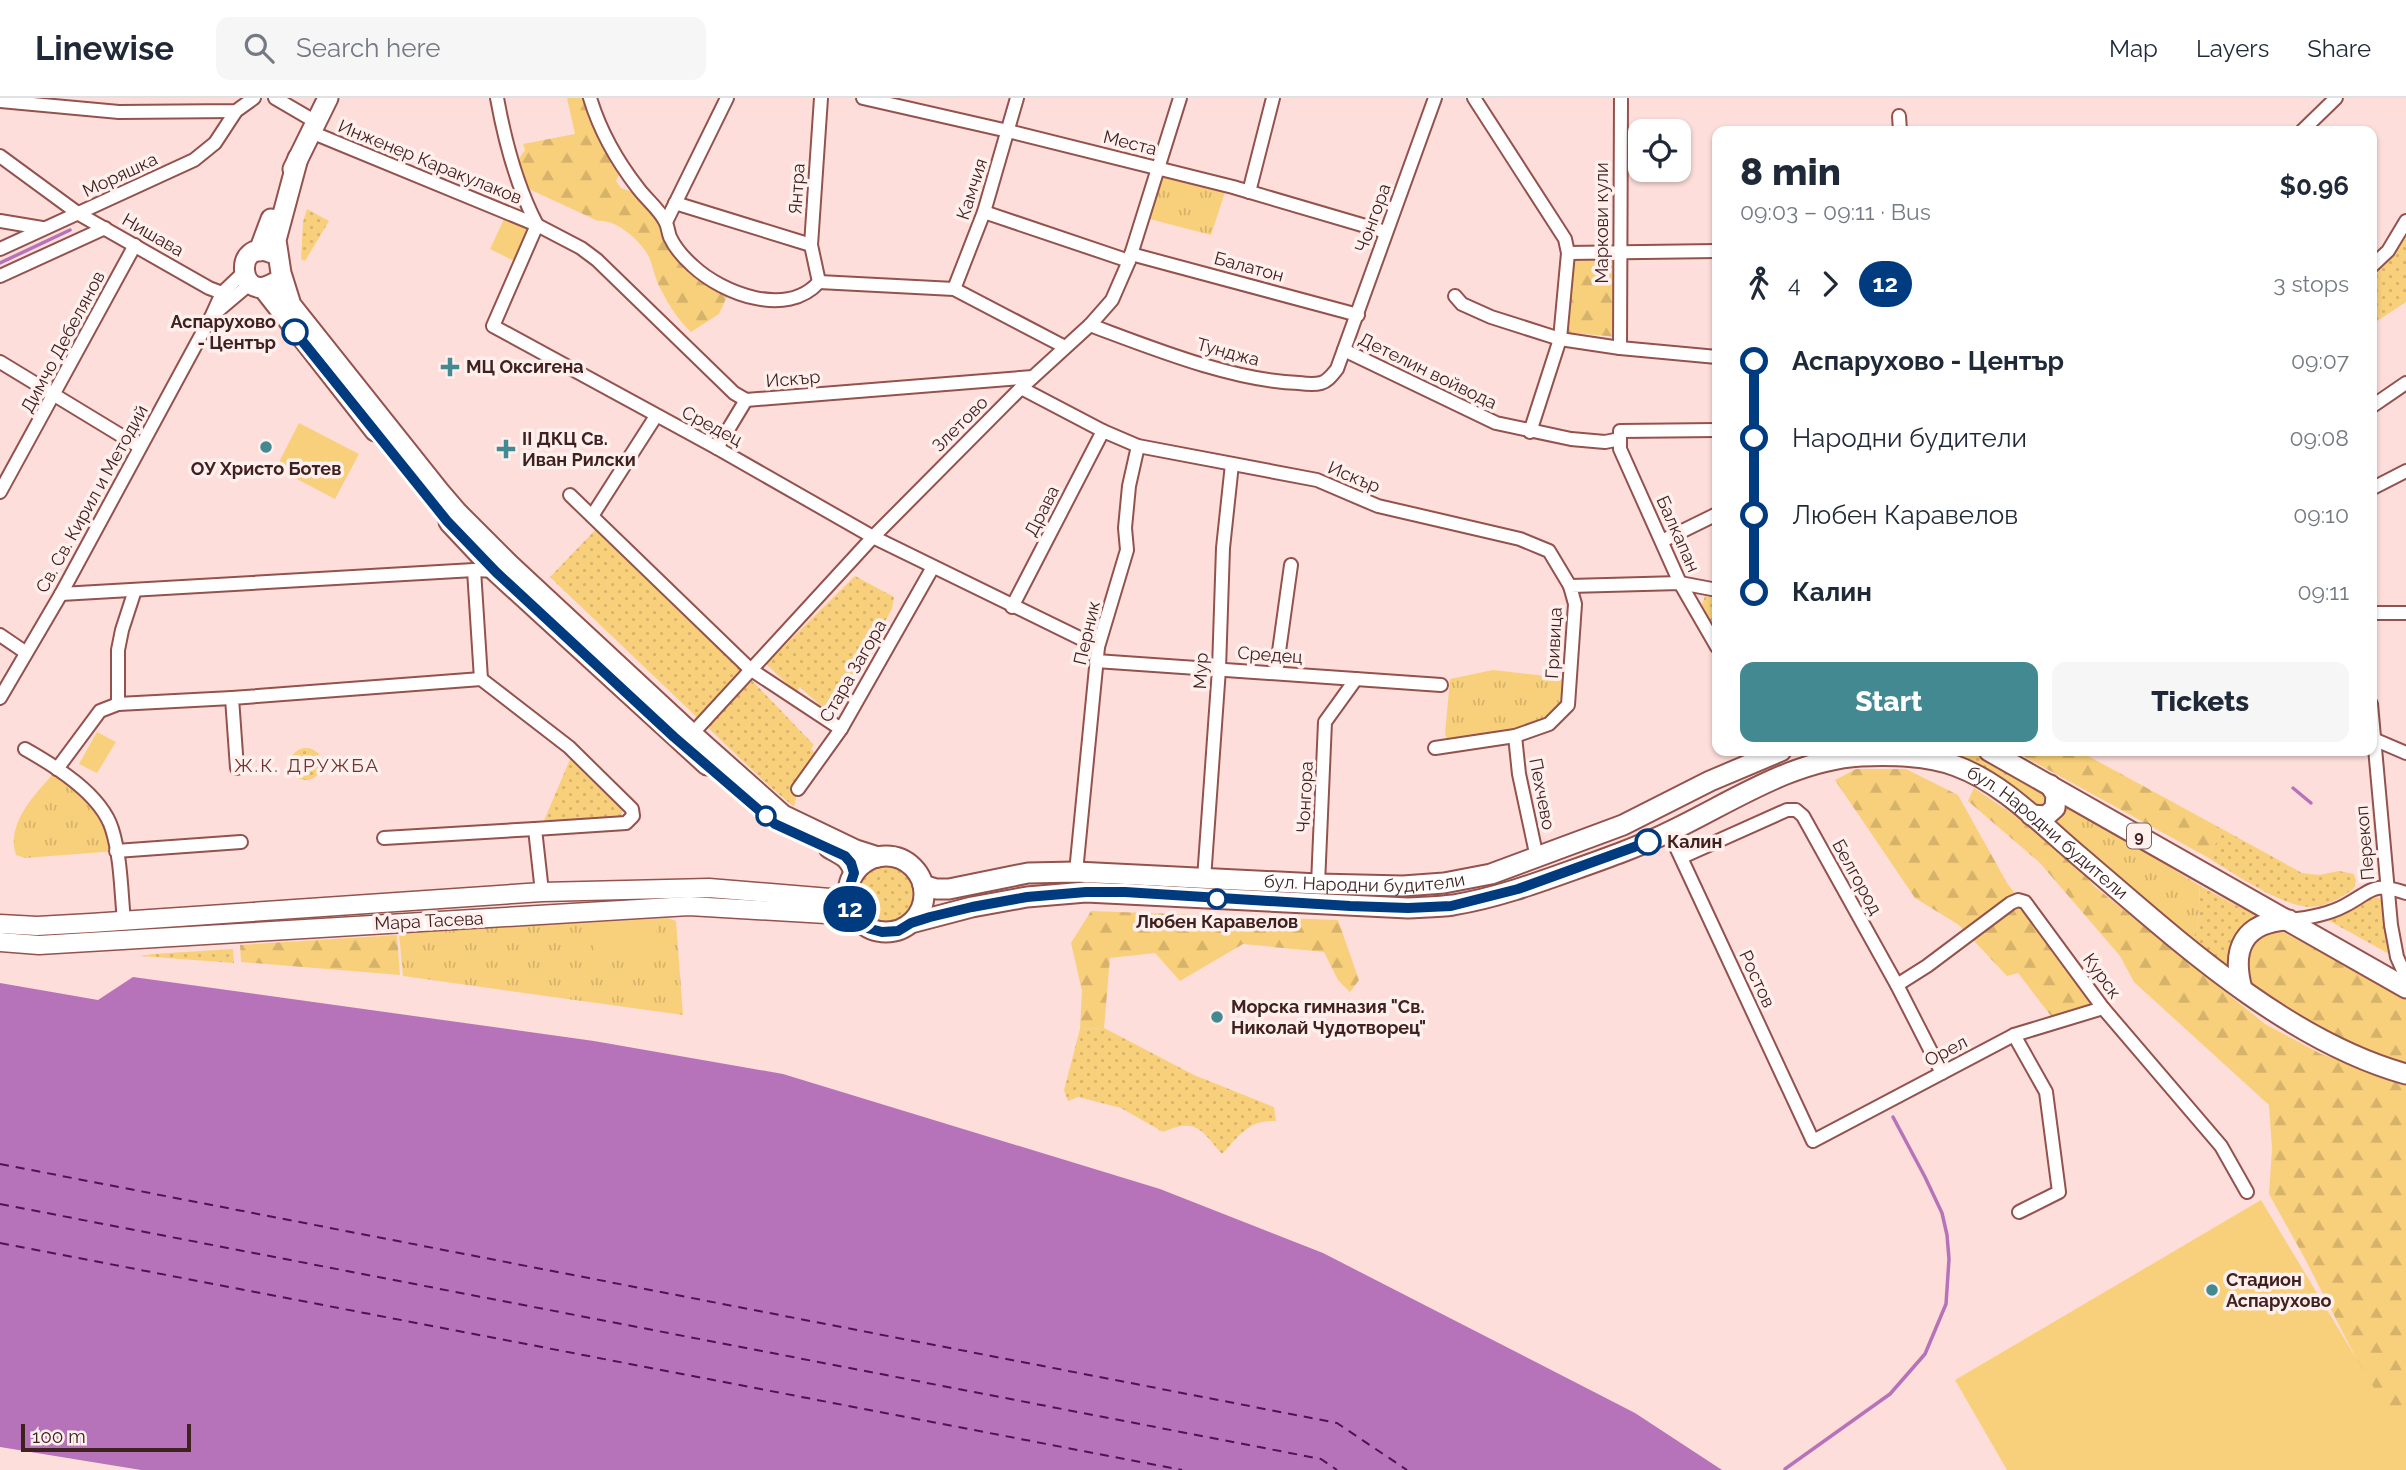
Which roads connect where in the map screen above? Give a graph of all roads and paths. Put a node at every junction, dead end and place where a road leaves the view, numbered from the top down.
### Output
1 (254, 98) edge
2 (275, 98) edge
3 (328, 98) edge
4 (497, 98) edge
5 (590, 98) edge
6 (727, 98) edge
7 (821, 98) edge
8 (863, 98) edge
9 (1017, 98) edge
10 (1180, 98) edge
11 (1273, 98) edge
12 (1435, 98) edge
13 (1474, 98) edge
14 (1620, 98) edge
15 (2336, 98) edge
16 (0, 101) edge
17 (236, 111) junction
18 (1899, 116) dead end
19 (1900, 126) edge
20 (2307, 126) edge
21 (313, 127) junction
22 (1008, 131) junction
23 (0, 156) edge
24 (298, 158) junction
25 (1157, 168) junction
26 (1249, 192) junction
27 (675, 203) junction
28 (984, 212) junction
29 (79, 214) junction
30 (0, 221) edge
31 (2406, 221) edge
32 (666, 222) junction
33 (537, 225) junction
34 (43, 228) junction
35 (105, 228) junction
36 (1386, 232) junction
37 (135, 245) junction
38 (811, 245) junction
39 (0, 249) edge
40 (259, 251) junction
41 (1712, 251) edge
42 (1568, 253) junction
43 (1619, 254) junction
44 (1130, 257) junction
45 (2377, 261) edge
46 (279, 266) junction
47 (0, 276) edge
48 (253, 282) junction
49 (819, 282) junction
50 (954, 289) junction
51 (222, 293) junction
52 (1455, 296) dead end
53 (212, 315) junction
54 (1357, 315) junction
55 (1090, 325) junction
56 (1560, 339) junction
57 (1065, 347) junction
58 (1620, 348) junction
59 (1344, 350) junction
60 (1712, 357) edge
61 (0, 362) edge
62 (1033, 377) junction
63 (2406, 383) edge
64 (1021, 387) junction
65 (55, 395) junction
66 (746, 400) junction
67 (2377, 403) edge
68 (656, 416) junction
69 (1712, 430) edge
70 (1103, 431) junction
71 (1530, 432) junction
72 (1620, 435) junction
73 (1138, 446) junction
74 (140, 447) junction
75 (717, 448) junction
76 (1232, 464) junction
77 (2406, 471) edge
78 (2377, 486) edge
79 (0, 492) edge
80 (570, 495) dead end
81 (592, 516) junction
82 (1712, 516) edge
83 (873, 537) junction
84 (1662, 541) junction
85 (1291, 565) dead end
86 (933, 567) junction
87 (502, 568) junction
88 (474, 570) junction
89 (1681, 583) junction
90 (1570, 586) junction
91 (1712, 589) edge
92 (135, 590) junction
93 (61, 594) junction
94 (1012, 607) junction
95 (2377, 613) edge
96 (2406, 613) edge
97 (0, 635) edge
98 (1712, 638) edge
99 (25, 652) junction
100 (1097, 654) junction
101 (750, 669) junction
102 (1219, 669) junction
103 (1276, 673) junction
104 (481, 679) junction
105 (1356, 679) junction
106 (1441, 685) dead end
107 (0, 698) edge
108 (232, 698) junction
109 (118, 704) junction
110 (841, 729) junction
111 (692, 734) junction
112 (1515, 736) junction
113 (2377, 741) edge
114 (1435, 748) dead end
115 (25, 749) dead end
116 (2406, 753) edge
117 (1770, 756) edge
118 (1998, 756) edge
119 (2375, 756) edge
120 (237, 768) dead end
121 (57, 769) junction
122 (2050, 785) junction
123 (798, 789) dead end
124 (2031, 815) junction
125 (535, 829) junction
126 (1669, 832) junction
127 (384, 838) dead end
128 (242, 842) dead end
129 (116, 851) junction
130 (877, 857) junction
131 (1682, 857) junction
132 (1537, 858) junction
133 (1076, 872) junction
134 (1204, 879) junction
135 (851, 882) junction
136 (1318, 884) junction
137 (923, 885) junction
138 (2386, 886) junction
139 (542, 892) junction
140 (2406, 893) edge
141 (858, 920) junction
142 (2289, 920) junction
143 (124, 921) junction
144 (0, 923) edge
145 (911, 923) junction
146 (0, 942) edge
147 (2406, 977) edge
148 (1897, 985) junction
149 (2406, 988) edge
150 (2242, 989) junction
151 (2103, 1008) junction
152 (2014, 1035) junction
153 (1942, 1073) junction
154 (2406, 1074) edge
155 (1813, 1141) joint
156 (2247, 1192) dead end
157 (2019, 1212) dead end

1 - 17 street
2 - 21 street, Инженер Каракулаков
3 - 21 main road
4 - 33 street
5 - 32 street
6 - 27 street
7 - 38 street, Янтра
8 - 22 street, Места
9 - 22 street, Камчия
10 - 25 street, Злетово
11 - 26 street
12 - 36 street, Чонгора
13 - 42 street
14 - 43 street, Маркови кули
15 - 20 street
16 - 17 street
17 - 29 street, Моряшка
18 - 19 street
21 - 24 main road
21 - 33 street, Инженер Каракулаков
22 - 25 street, Места
22 - 28 street, Камчия
23 - 29 street, Нишава
24 - 40 main road
24 - 46 main road
25 - 26 street, Места
25 - 44 street, Злетово
26 - 36 street, Места
27 - 32 street
27 - 38 street
28 - 44 street, Балатон
28 - 50 street, Камчия
29 - 34 street, Моряшка
29 - 35 street, Нишава
30 - 34 street
31 - 45 street
32 - 49 street
33 - 66 street, Искър
33 - 68 street, Средец
34 - 39 street, Моряшка
35 - 37 street, Нишава
35 - 47 street
36 - 54 street, Чонгора
37 - 51 street, Нишава
37 - 65 street, Димчо Дебелянов
38 - 49 street, Янтра
40 - 46 main road
40 - 48 main road
41 - 43 street
42 - 43 street
42 - 56 street
43 - 58 street, Маркови кули
44 - 54 street, Балатон
44 - 55 street, Злетово
46 - 48 main road
46 - 87 main road
48 - 51 street, Св. Св. Кирил и Методий
48 - 53 street, Св. Св. Кирил и Методий
48 - 87 main road
49 - 50 street
50 - 57 street
51 - 53 street, Св. Св. Кирил и Методий
52 - 56 street
53 - 74 street, Св. Св. Кирил и Методий
54 - 59 street, Чонгора
55 - 57 street, Злетово
55 - 59 street, Тунджа
56 - 58 street
56 - 71 street
57 - 62 street, Злетово
58 - 60 street
59 - 71 street, Детелин войвода
61 - 65 street
62 - 64 street, Злетово
62 - 66 street, Искър
63 - 67 street
64 - 70 street, Искър
64 - 83 street, Злетово
65 - 74 street
65 - 79 street, Димчо Дебелянов
66 - 75 street
68 - 75 street, Средец
68 - 81 street
69 - 72 street, Детелин войвода
70 - 73 street, Искър
70 - 94 street, Драва
71 - 72 street, Детелин войвода
72 - 84 street, Балкапан
73 - 76 street, Искър
73 - 100 street, Перник
74 - 93 street, Св. Св. Кирил и Методий
75 - 83 street, Средец
76 - 90 street, Искър
76 - 102 street, Мур
77 - 78 street
80 - 81 street
81 - 101 street
82 - 84 street
83 - 86 street, Средец
83 - 101 street, Злетово
84 - 89 street, Балкапан
85 - 103 street
86 - 94 street, Средец
86 - 110 street, Стара Загора
87 - 88 street
87 - 111 main road
87 - 135 main road
88 - 92 street
88 - 104 street
89 - 90 street, Гривица
89 - 91 street, Гривица
89 - 98 street, Балкапан
90 - 112 street, Гривица
92 - 93 street
92 - 109 street
93 - 99 street, Св. Св. Кирил и Методий
94 - 100 street, Средец
95 - 96 street
97 - 99 street
99 - 107 street, Св. Св. Кирил и Методий
100 - 102 street, Средец
100 - 133 street, Перник
101 - 110 street
101 - 111 street, Злетово
102 - 103 street, Средец
102 - 134 street, Мур
103 - 105 street, Средец
104 - 108 street
104 - 125 street
105 - 106 street, Средец
105 - 136 street, Чонгора
108 - 109 street
108 - 120 street
109 - 121 street
110 - 123 street, Стара Загора
111 - 130 main road
112 - 114 street, Гривица
112 - 132 street, Пехчево
113 - 116 street
115 - 121 street
117 - 132 main road, бул. Народни будители
118 - 122 main road, бул. Народни будители / 9
119 - 138 street, Перекоп
121 - 129 street
122 - 124 main road
122 - 142 main road, бул. Народни будители / 9
124 - 126 main road, бул. Народни будители
124 - 150 main road, бул. Народни будители
125 - 127 street
125 - 139 street
126 - 131 street, Ростов
126 - 145 main road, бул. Народни будители
128 - 129 street
129 - 143 street
130 - 135 main road
130 - 137 main road
131 - 148 street, Белгород
131 - 155 street, Ростов
132 - 136 main road, бул. Народни будители
133 - 134 main road, бул. Народни будители
133 - 137 main road, бул. Народни будители
134 - 136 main road, бул. Народни будители
135 - 139 main road, Мара Тасева
135 - 141 main road
137 - 145 main road
138 - 140 street
138 - 142 street
138 - 147 street, Перекоп
139 - 143 main road, Мара Тасева
141 - 145 main road
141 - 146 main road, Мара Тасева
142 - 149 main road, бул. Народни будители / 9
142 - 150 main road
143 - 144 main road, Мара Тасева
148 - 151 street, Курск
148 - 153 street, Белгород
150 - 154 main road, бул. Народни будители
151 - 152 street, Орел
151 - 156 street, Курск
152 - 153 street, Орел
152 - 157 street
153 - 155 street, Орел

